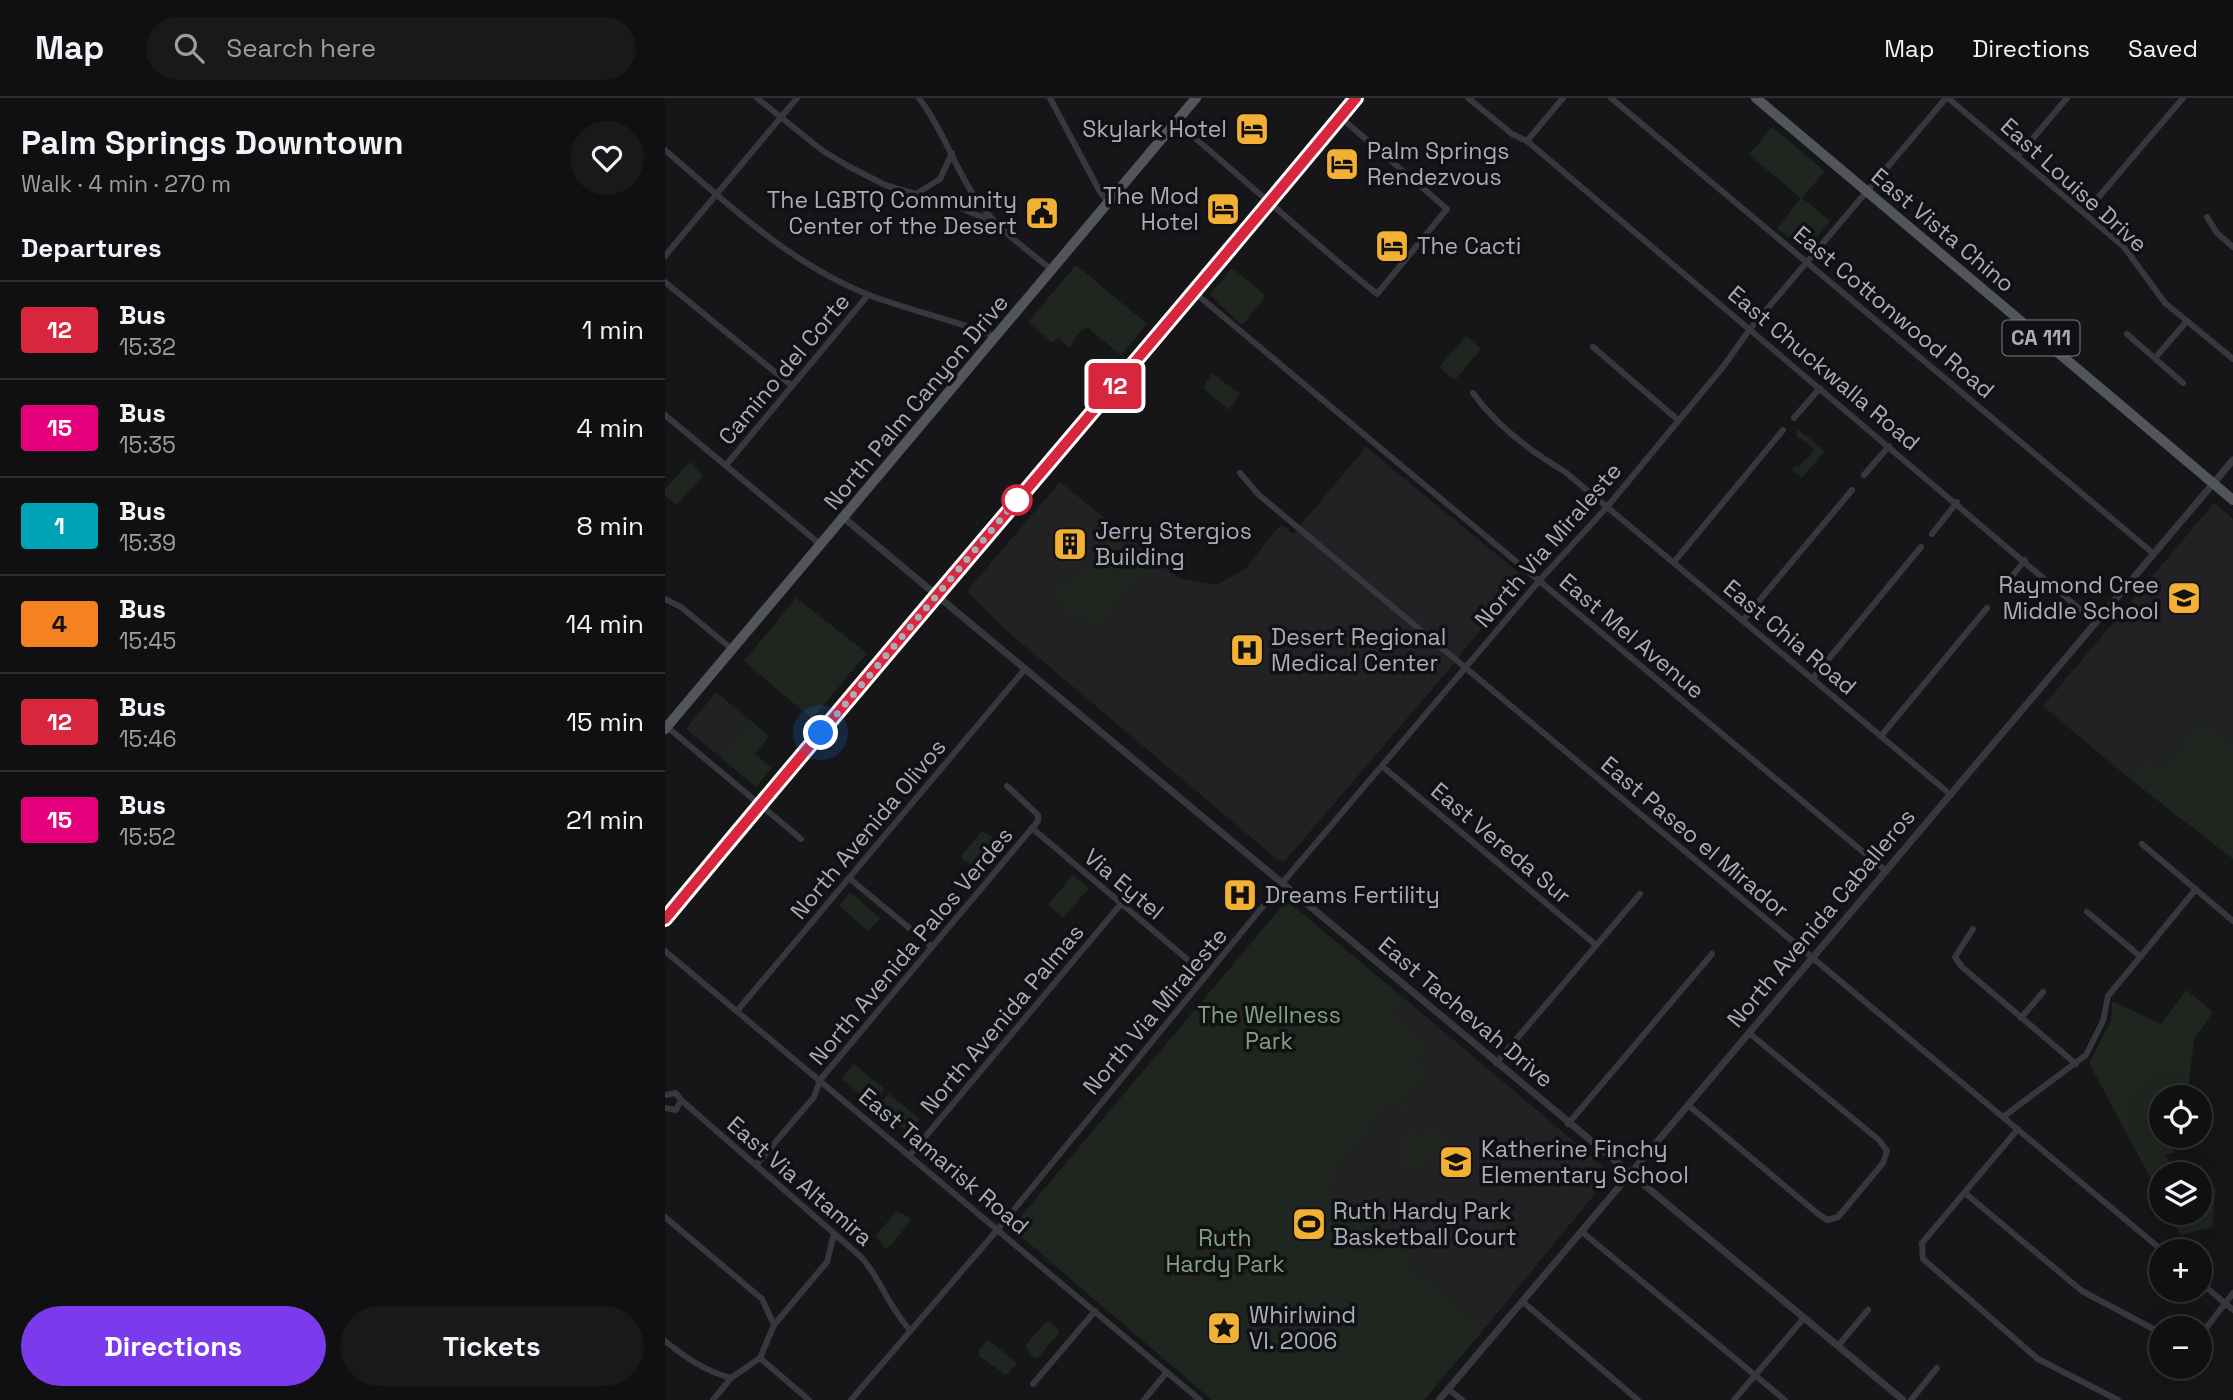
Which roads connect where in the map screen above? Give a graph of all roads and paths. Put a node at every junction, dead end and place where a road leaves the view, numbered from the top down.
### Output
1 (758, 98) edge
2 (797, 98) edge
3 (919, 98) edge
4 (1050, 98) edge
5 (1196, 98) edge
6 (1356, 98) edge
7 (1468, 98) edge
8 (1563, 98) edge
9 (1611, 98) edge
10 (1756, 98) edge
11 (1947, 98) edge
12 (2067, 98) edge
13 (2183, 98) edge
14 (781, 117) junction
15 (1340, 117) junction
16 (1176, 122) junction
17 (1527, 141) junction
18 (665, 150) edge
19 (952, 153) junction
20 (2018, 156) junction
21 (1868, 191) junction
22 (717, 194) junction
23 (914, 194) junction
24 (1270, 201) junction
25 (1109, 203) junction
26 (2085, 213) junction
27 (2207, 217) dead end
28 (996, 223) junction
29 (2233, 247) edge
30 (665, 256) edge
31 (1807, 261) junction
32 (1052, 270) junction
33 (665, 282) edge
34 (1195, 293) junction
35 (869, 295) junction
36 (2187, 321) junction
37 (1750, 329) junction
38 (2127, 334) dead end
39 (996, 337) junction
40 (1593, 347) dead end
41 (2155, 358) junction
42 (2233, 359) edge
43 (2183, 383) dead end
44 (792, 386) junction
45 (1820, 388) junction
46 (1473, 393) dead end
47 (665, 415) edge
48 (1794, 418) dead end
49 (1678, 420) junction
50 (1783, 430) dead end
51 (1889, 446) junction
52 (2233, 460) edge
53 (726, 465) junction
54 (1240, 473) dead end
55 (1864, 475) dead end
56 (2213, 484) junction
57 (1852, 489) dead end
58 (2233, 500) edge
59 (1957, 502) junction
60 (1607, 507) junction
61 (843, 518) junction
62 (1932, 534) dead end
63 (821, 545) junction
64 (1921, 547) dead end
65 (2154, 554) junction
66 (2025, 560) junction
67 (1674, 562) junction
68 (1539, 581) junction
69 (2000, 590) dead end
70 (936, 594) junction
71 (665, 599) edge
72 (1987, 608) dead end
73 (1743, 620) junction
74 (2096, 623) junction
75 (733, 650) junction
76 (1467, 668) junction
77 (1025, 669) junction
78 (1812, 679) junction
79 (666, 727) edge
80 (1881, 736) junction
81 (1383, 767) junction
82 (1006, 786) dead end
83 (1951, 795) junction
84 (760, 805) junction
85 (1032, 828) junction
86 (801, 839) dead end
87 (2142, 844) dead end
88 (1886, 872) junction
89 (849, 878) junction
90 (1283, 882) junction
91 (2196, 889) junction
92 (1640, 894) dead end
93 (1121, 904) junction
94 (2087, 912) dead end
95 (665, 919) edge
96 (2233, 921) edge
97 (1973, 929) dead end
98 (1596, 945) junction
99 (932, 947) junction
100 (665, 951) edge
101 (1711, 954) dead end
102 (2141, 957) junction
103 (1813, 959) junction
104 (1194, 965) dead end
105 (2043, 992) dead end
106 (737, 1011) junction
107 (2021, 1018) junction
108 (1749, 1033) junction
109 (1496, 1063) junction
110 (2076, 1064) junction
111 (820, 1080) junction
112 (666, 1093) edge
113 (681, 1100) junction
114 (1688, 1105) junction
115 (665, 1108) edge
116 (2003, 1116) junction
117 (1568, 1124) junction
118 (2018, 1129) junction
119 (910, 1155) junction
120 (757, 1165) junction
121 (1629, 1174) junction
122 (1965, 1193) junction
123 (665, 1217) edge
124 (998, 1228) junction
125 (1581, 1231) junction
126 (834, 1234) junction
127 (2149, 1239) edge
128 (2212, 1291) edge
129 (2233, 1293) edge
130 (1523, 1302) junction
131 (2231, 1306) edge
132 (1868, 1310) dead end
133 (1095, 1311) junction
134 (1804, 1318) junction
135 (2212, 1324) edge
136 (774, 1325) junction
137 (2149, 1327) edge
138 (910, 1330) junction
139 (665, 1341) edge
140 (1837, 1346) junction
141 (760, 1358) junction
142 (1937, 1368) dead end
143 (1167, 1372) junction
144 (1755, 1375) junction
145 (731, 1378) junction
146 (1033, 1384) dead end
147 (1448, 1389) junction
148 (713, 1400) edge
149 (809, 1400) edge
150 (851, 1400) edge
151 (1144, 1400) edge
152 (1200, 1400) edge
153 (1439, 1400) edge
154 (1462, 1400) edge
155 (1638, 1400) edge
156 (1734, 1400) edge
157 (1785, 1400) edge
158 (1903, 1400) edge
159 (1911, 1400) edge
160 (2118, 1400) edge

1 - 14 street
2 - 14 street
3 - 19 street
4 - 25 street
5 - 16 main road, North Palm Canyon Drive
6 - 15 main road
7 - 17 street, East Chuckwalla Road
8 - 17 street
9 - 31 street, East Cottonwood Road
10 - 21 main road, East Vista Chino / CA 111
11 - 20 street, East Louise Drive
11 - 21 street, North Via Miraleste
12 - 20 street
13 - 26 street
14 - 22 street
14 - 23 street
15 - 24 main road
15 - 24 street
16 - 24 street
16 - 25 main road, North Palm Canyon Drive
17 - 37 street, East Chuckwalla Road
18 - 22 street
19 - 23 street
19 - 28 street
20 - 26 street, East Louise Drive
21 - 31 street, North Via Miraleste
21 - 56 main road, East Vista Chino / CA 111
22 - 30 street
22 - 35 street
23 - 28 street
24 - 34 main road
25 - 32 main road, North Palm Canyon Drive
26 - 36 street, East Louise Drive
27 - 29 street
28 - 32 street
31 - 37 street, North Via Miraleste
31 - 65 street, East Cottonwood Road
32 - 39 main road, North Palm Canyon Drive
33 - 44 street
34 - 68 street, East Mel Avenue
34 - 70 main road
35 - 39 street
35 - 44 street, Camino del Corte
36 - 41 street
36 - 42 street, East Louise Drive
37 - 45 street, East Chuckwalla Road
37 - 49 street, North Via Miraleste
38 - 41 street
39 - 61 main road, North Palm Canyon Drive
40 - 49 street
41 - 43 street
44 - 53 street, Camino del Corte
45 - 48 street
45 - 51 street, East Chuckwalla Road
46 - 60 street, East Chia Road
47 - 53 street
49 - 60 street, North Via Miraleste
50 - 67 street
51 - 55 street
51 - 59 street, East Chuckwalla Road
52 - 56 street, North Avenida Caballeros
53 - 63 street
54 - 76 street, East Paseo el Mirador
56 - 58 main road, East Vista Chino / CA 111
56 - 65 street, North Avenida Caballeros
57 - 73 street
59 - 62 street
59 - 66 street, East Chuckwalla Road
60 - 67 street, East Chia Road
60 - 68 street, North Via Miraleste
61 - 63 main road, North Palm Canyon Drive
61 - 70 street, East Tachevah Drive
63 - 75 main road, North Palm Canyon Drive
64 - 78 street
65 - 74 street, North Avenida Caballeros
66 - 69 street
66 - 74 street, East Chuckwalla Road
67 - 73 street, East Chia Road
68 - 76 street, North Via Miraleste
68 - 88 street, East Mel Avenue
70 - 77 street, East Tachevah Drive
70 - 84 main road
71 - 75 street
72 - 80 street
73 - 78 street, East Chia Road
74 - 83 street, North Avenida Caballeros
75 - 79 main road, North Palm Canyon Drive
76 - 81 street, North Via Miraleste
76 - 103 street, East Paseo el Mirador
77 - 89 street, North Avenida Olivos
77 - 90 street, East Tachevah Drive
78 - 80 street, East Chia Road
79 - 84 street
80 - 83 street, East Chia Road
81 - 90 street, North Via Miraleste
81 - 98 street, East Vereda Sur
82 - 85 street, North Avenida Palos Verdes
83 - 88 street, North Avenida Caballeros
84 - 86 street
84 - 95 main road
85 - 93 street, Via Eytel
85 - 99 street, North Avenida Palos Verdes
87 - 91 street
88 - 103 street, North Avenida Caballeros
89 - 99 street
89 - 106 street, North Avenida Olivos
90 - 109 street, East Tachevah Drive
90 - 124 street, North Via Miraleste
91 - 96 street
91 - 102 street
92 - 98 street
93 - 104 street, Via Eytel
93 - 119 street, North Avenida Palmas
94 - 102 street
97 - 107 street
98 - 109 street
99 - 111 street, North Avenida Palos Verdes
100 - 106 street, East Tamarisk Road
101 - 117 street
102 - 110 street
103 - 108 street, North Avenida Caballeros
103 - 116 street, East Paseo el Mirador
105 - 107 street
106 - 111 street, East Tamarisk Road
107 - 110 street
108 - 114 street, North Avenida Caballeros
108 - 114 street
109 - 117 street, East Tachevah Drive
110 - 116 street
111 - 119 street, East Tamarisk Road
111 - 120 street, North Avenida Palos Verdes
112 - 113 street, East Via Altamira
113 - 115 street
113 - 120 street, East Via Altamira
114 - 121 street, North Avenida Caballeros
116 - 118 street, East Paseo el Mirador
117 - 121 street, East Tachevah Drive
118 - 122 street
118 - 127 street, East Paseo el Mirador
119 - 124 street, East Tamarisk Road
120 - 126 street, East Via Altamira
121 - 125 street, North Avenida Caballeros
121 - 134 street, East Tachevah Drive
122 - 137 street
122 - 160 street
123 - 136 street
124 - 133 street, East Tamarisk Road
124 - 138 street, North Via Miraleste
125 - 130 street, North Avenida Caballeros
125 - 144 street
126 - 136 street
126 - 138 street, East Via Altamira
128 - 131 street
129 - 131 street
130 - 147 street, North Avenida Caballeros
130 - 155 street
131 - 135 street
132 - 140 street
133 - 143 street, East Tamarisk Road
133 - 146 street
134 - 140 street, East Tachevah Drive
134 - 144 street
136 - 141 street
138 - 150 street, North Via Miraleste
139 - 145 street
140 - 158 street, East Tachevah Drive
141 - 145 street
141 - 149 street
142 - 159 street
143 - 151 street
143 - 152 street, East Tamarisk Road
144 - 156 street
144 - 157 street
145 - 148 street
147 - 153 street, North Avenida Caballeros
147 - 154 street

